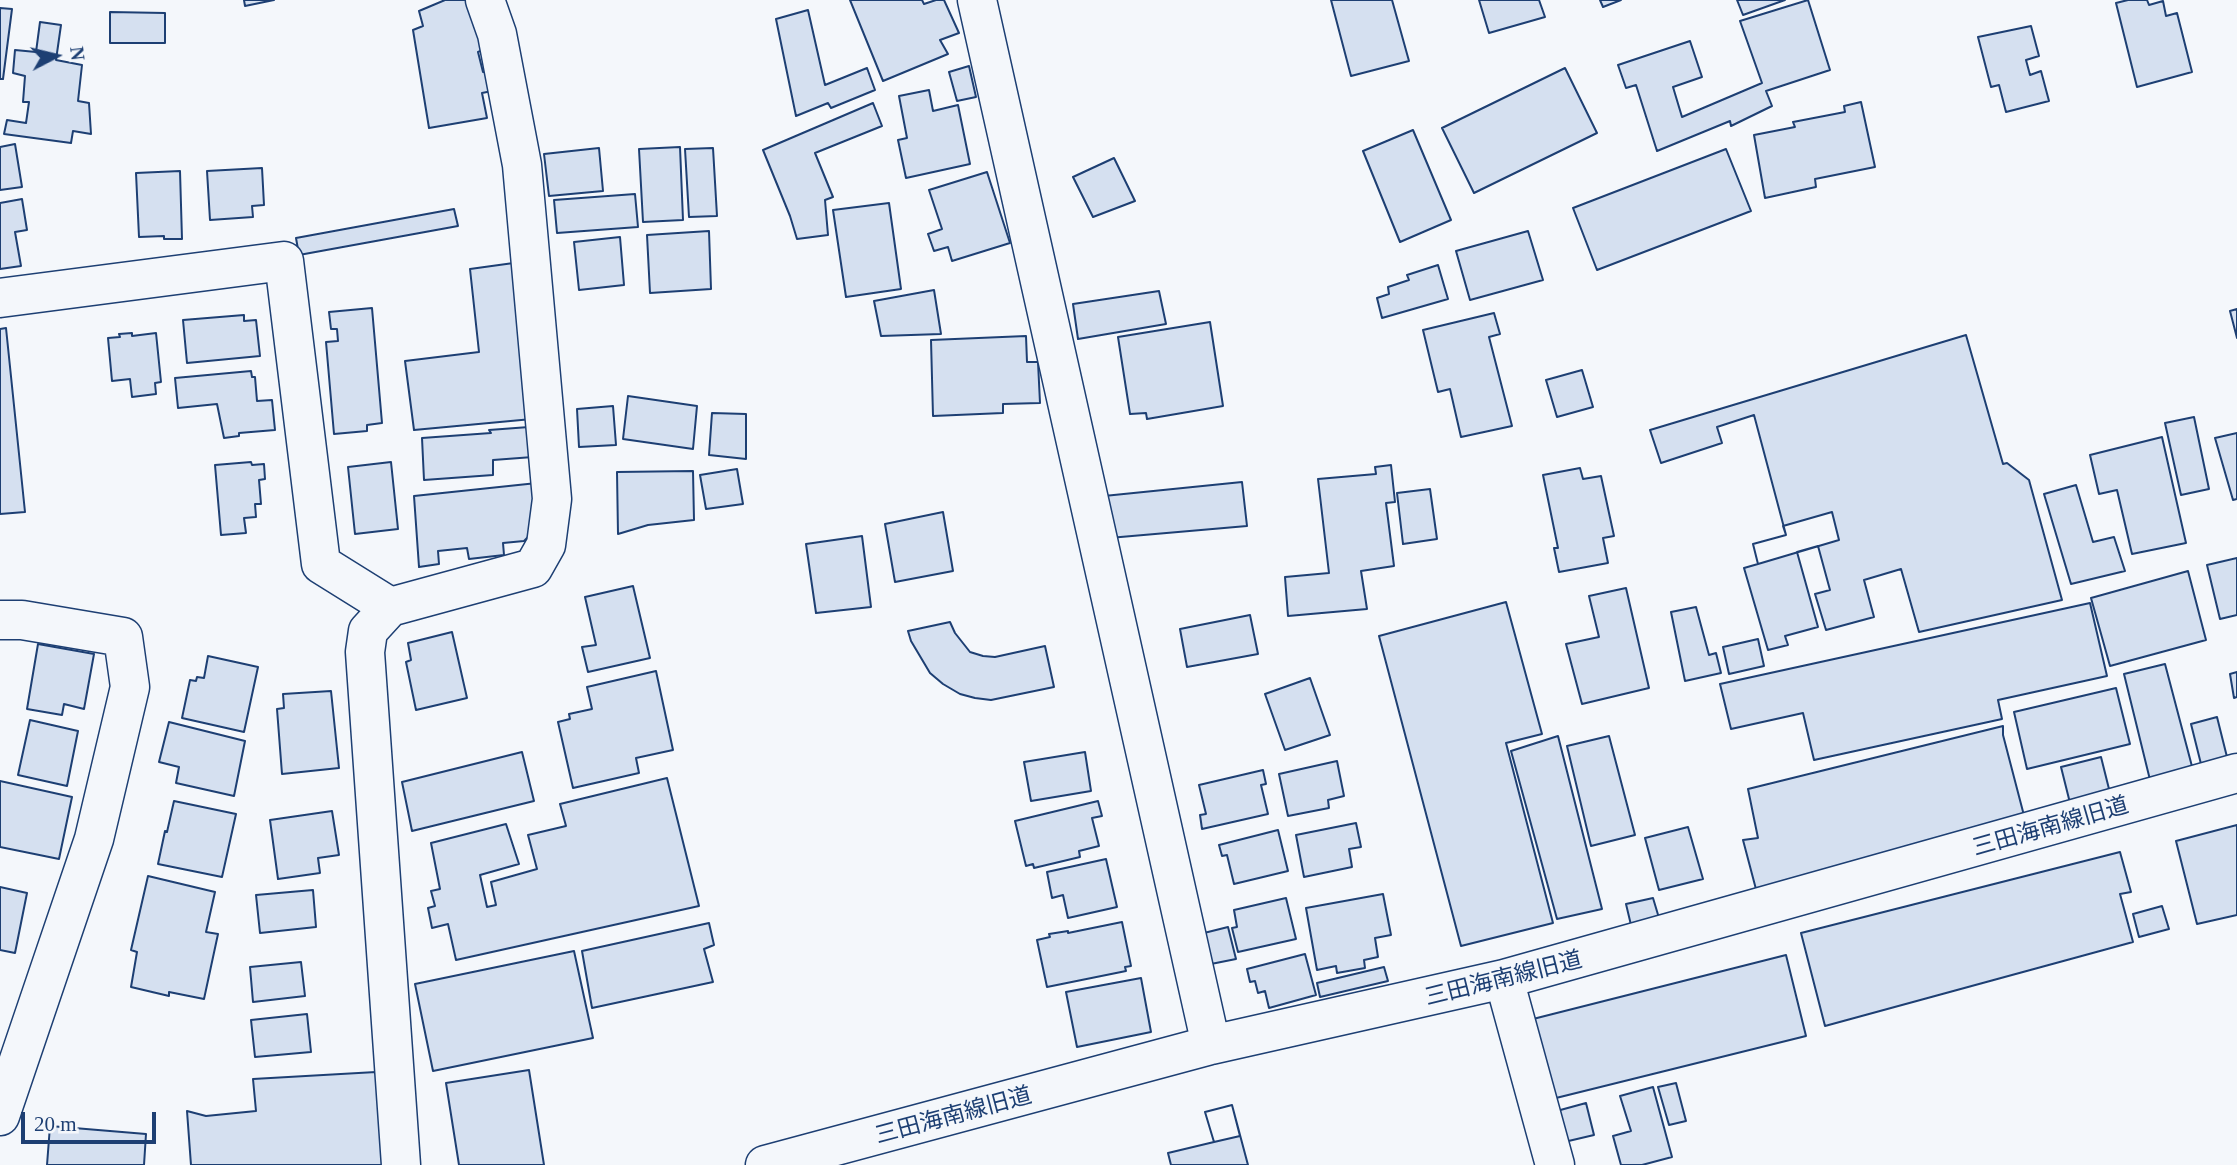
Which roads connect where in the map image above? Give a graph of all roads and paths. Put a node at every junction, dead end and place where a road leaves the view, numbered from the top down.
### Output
1 (485, 0) edge
2 (977, 0) edge
3 (0, 298) edge
4 (390, 607) junction
5 (0, 620) edge
6 (2237, 772) edge
7 (1504, 979) junction
8 (1212, 1045) junction
9 (0, 1115) edge
10 (401, 1165) edge
11 (765, 1165) edge
12 (1555, 1165) edge

1 - 4 street
2 - 8 street
3 - 4 street
4 - 10 street
5 - 9 street
6 - 7 street, 三田海南線旧道
7 - 8 street, 三田海南線旧道
7 - 12 street
8 - 11 street, 三田海南線旧道

